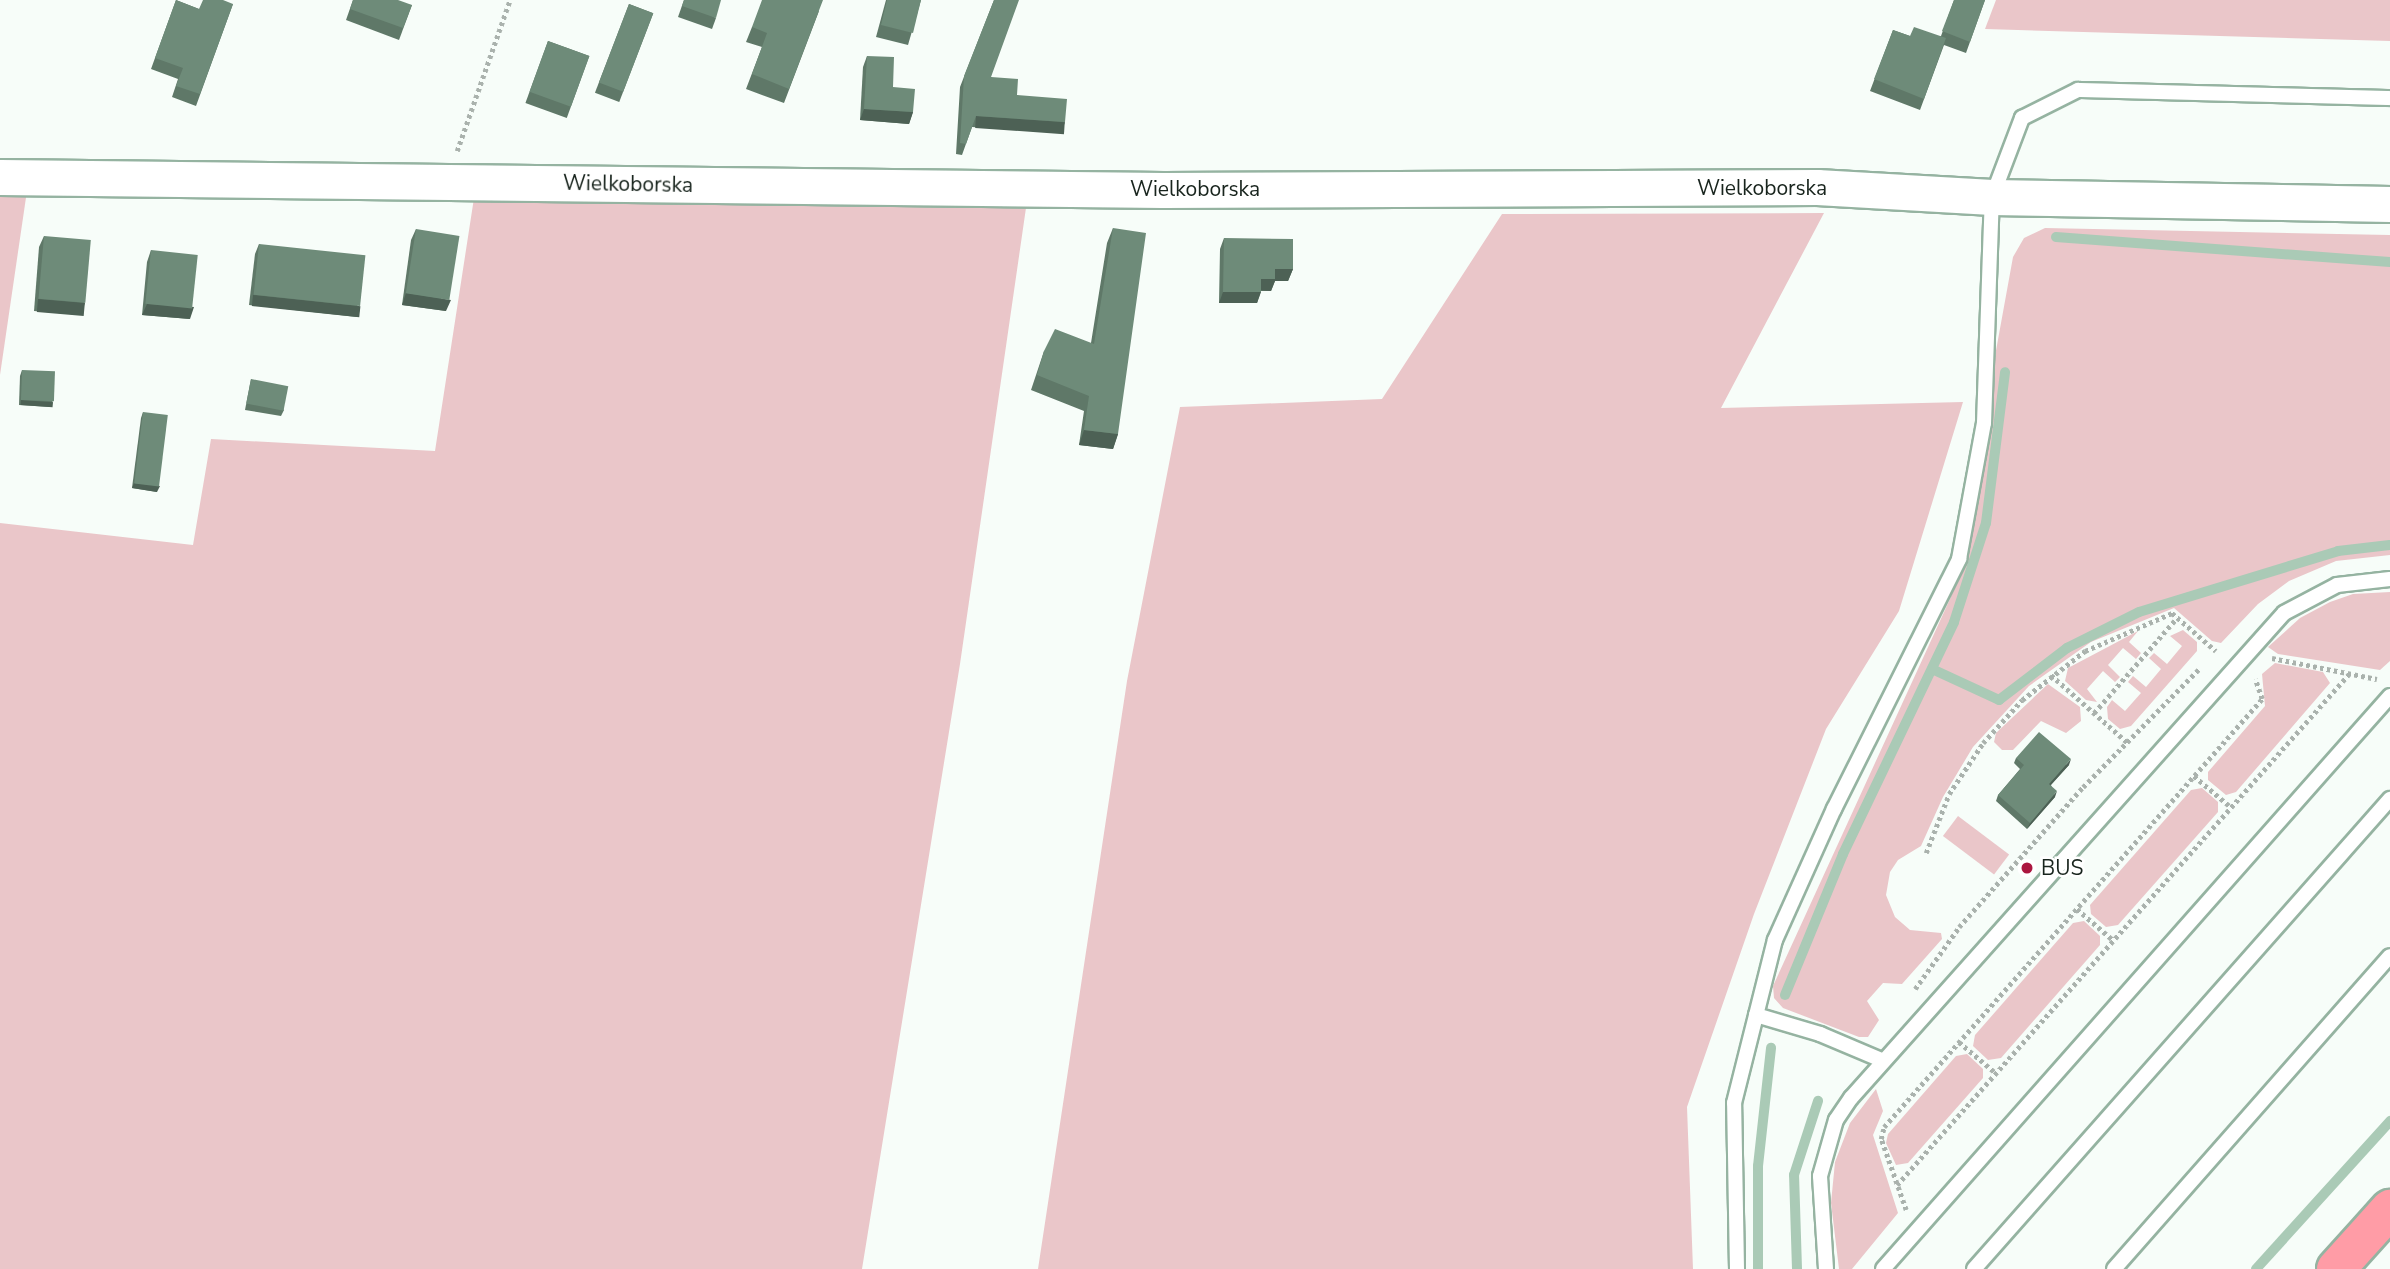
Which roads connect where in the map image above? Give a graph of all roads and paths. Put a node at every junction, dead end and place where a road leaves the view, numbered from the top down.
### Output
1 (510, 0) edge
2 (2390, 97) edge
3 (0, 177) edge
4 (446, 181) junction
5 (1992, 197) junction
6 (2390, 204) edge
7 (2390, 579) edge
8 (2178, 618) junction
9 (2216, 651) dead end
10 (2267, 656) dead end
11 (2253, 673) dead end
12 (2350, 673) junction
13 (2385, 674) dead end
14 (2051, 675) junction
15 (2390, 696) edge
16 (2094, 713) junction
17 (2128, 743) dead end
18 (2194, 776) junction
19 (2390, 799) edge
20 (2231, 807) junction
21 (1926, 853) dead end
22 (2077, 909) junction
23 (2113, 940) junction
24 (2390, 956) edge
25 (1756, 1015) junction
26 (1959, 1042) junction
27 (1884, 1061) junction
28 (1996, 1073) junction
29 (1897, 1185) junction
30 (2390, 1209) edge
31 (1907, 1214) dead end
32 (1737, 1269) edge
33 (1826, 1269) edge
34 (1883, 1269) edge
35 (1974, 1269) edge
36 (2113, 1269) edge
37 (2336, 1269) edge

1 - 4 path
2 - 5 lane
3 - 4 street, Wielkoborska
4 - 5 street, Wielkoborska
5 - 6 street, Wielkoborska
5 - 25 lane
7 - 27 lane
8 - 9 path
8 - 14 path
8 - 16 path
10 - 12 path
11 - 18 path
12 - 13 path
12 - 20 path
14 - 16 path
14 - 21 path
15 - 34 lane
16 - 17 path
18 - 20 path
18 - 22 path
19 - 35 lane
20 - 23 path
22 - 23 path
22 - 26 path
23 - 28 path
24 - 36 lane
25 - 27 lane
25 - 32 lane
26 - 28 path
26 - 29 path
27 - 33 lane
28 - 29 path
29 - 31 path
30 - 37 highway

